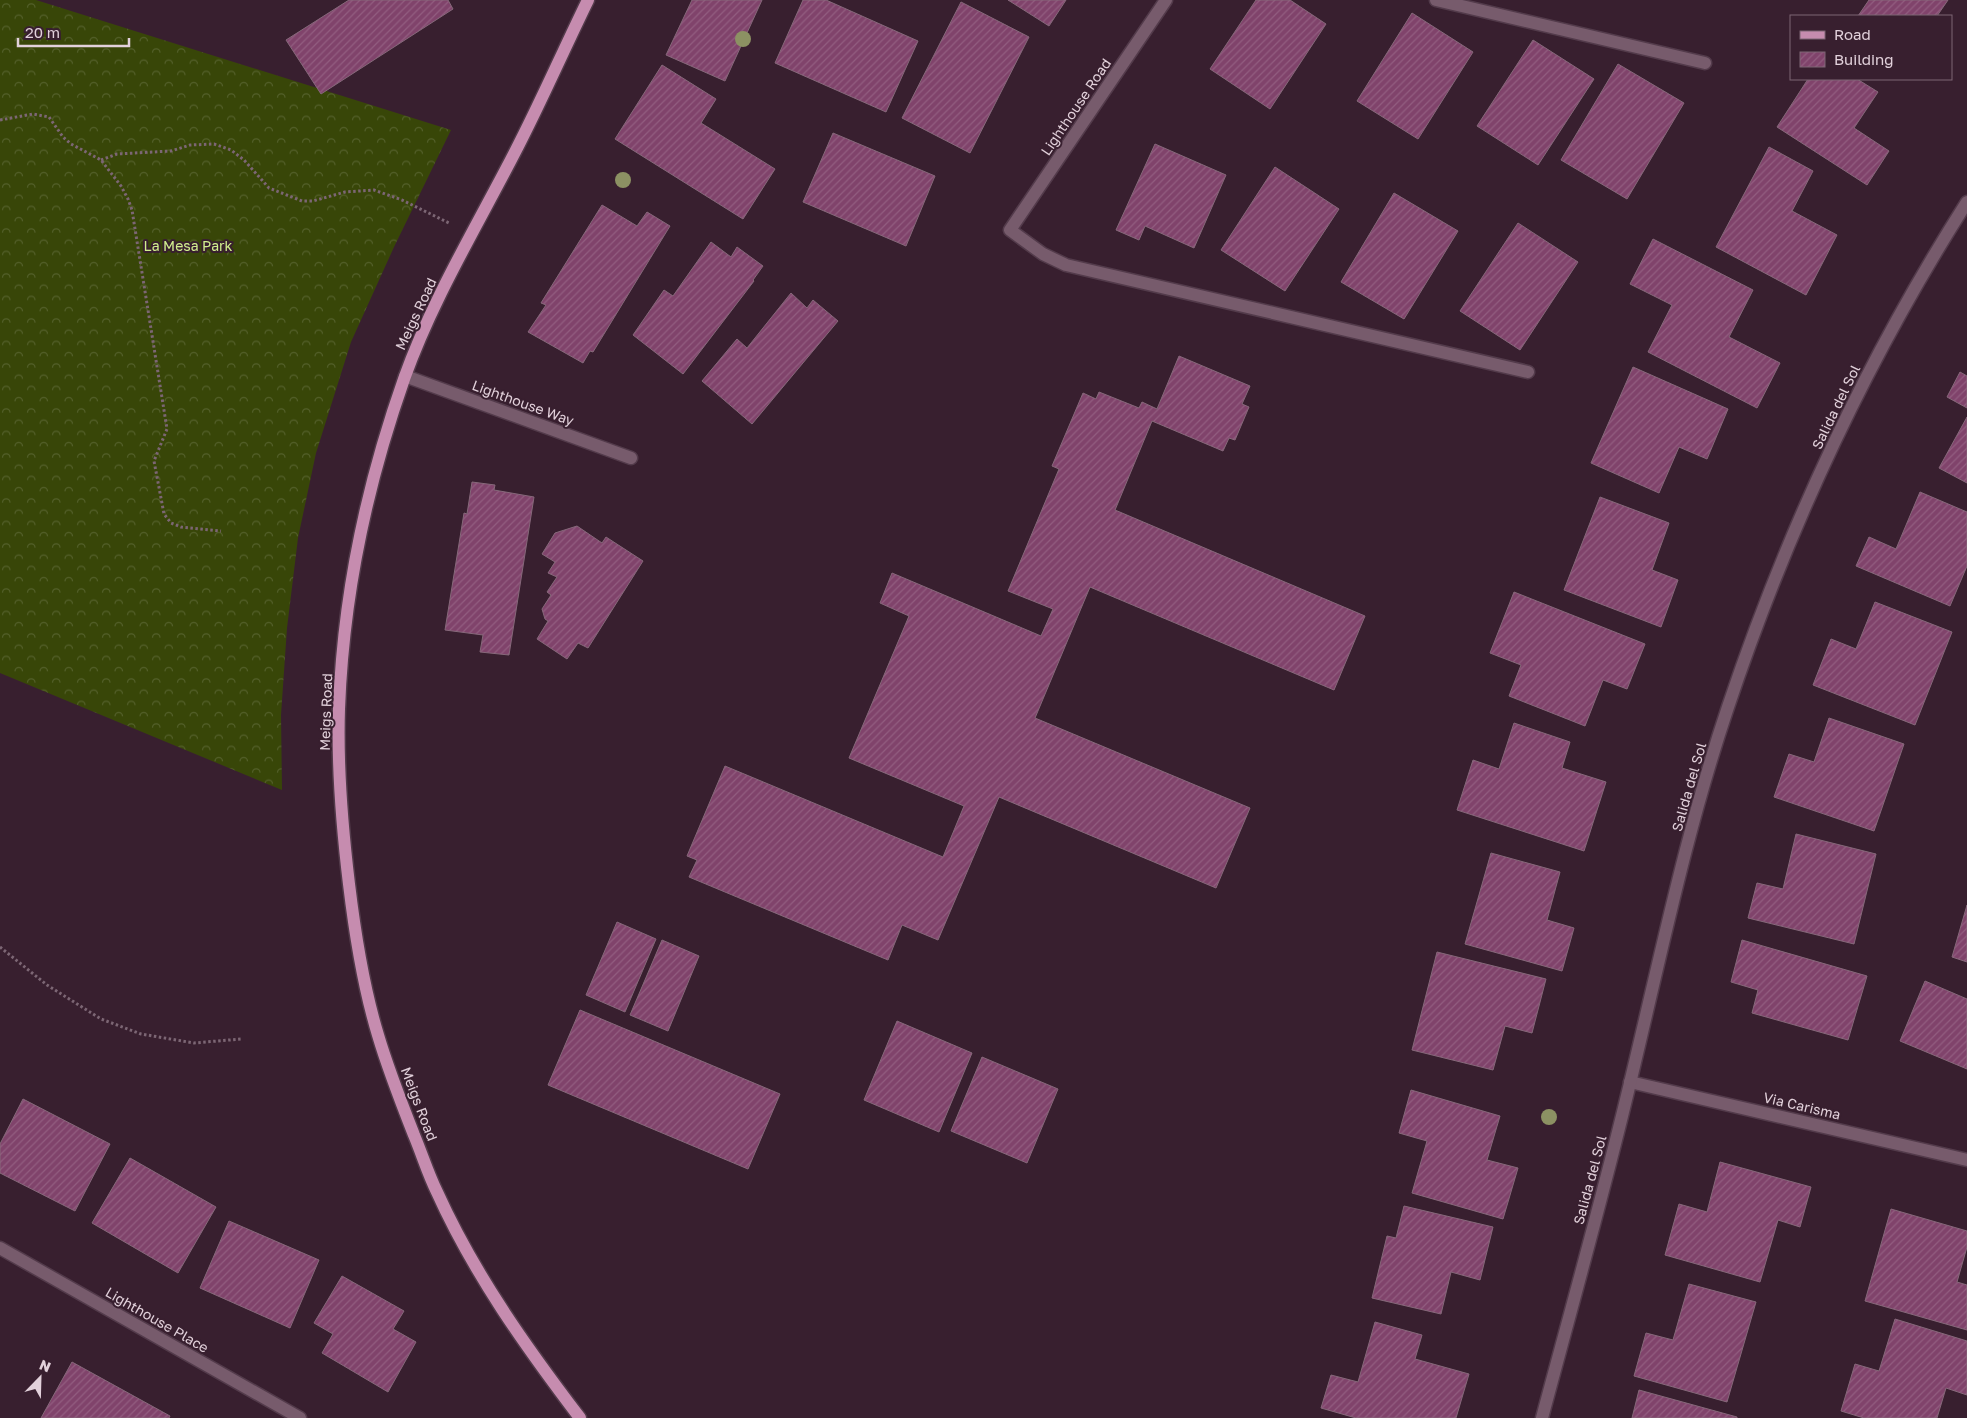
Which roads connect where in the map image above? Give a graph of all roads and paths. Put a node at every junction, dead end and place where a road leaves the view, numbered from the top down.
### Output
1 (588, 0) edge
2 (1166, 0) edge
3 (1436, 0) edge
4 (1705, 63) dead end
5 (0, 120) edge
6 (102, 160) junction
7 (1967, 202) edge
8 (472, 234) junction
9 (1528, 372) dead end
10 (405, 376) junction
11 (631, 458) dead end
12 (221, 531) dead end
13 (0, 947) edge
14 (241, 1039) dead end
15 (1630, 1082) junction
16 (1967, 1160) edge
17 (0, 1248) edge
18 (300, 1418) edge
19 (580, 1418) edge
20 (1542, 1418) edge

1 - 8 main road, Meigs Road
2 - 9 street, Lighthouse Road
3 - 4 street
5 - 6 path
6 - 8 path
6 - 12 path
7 - 15 street, Salida del Sol
8 - 10 main road, Meigs Road
10 - 11 street, Lighthouse Way
10 - 19 main road, Meigs Road
13 - 14 path
15 - 16 street, Via Carisma
15 - 20 street, Salida del Sol
17 - 18 street, Lighthouse Place

